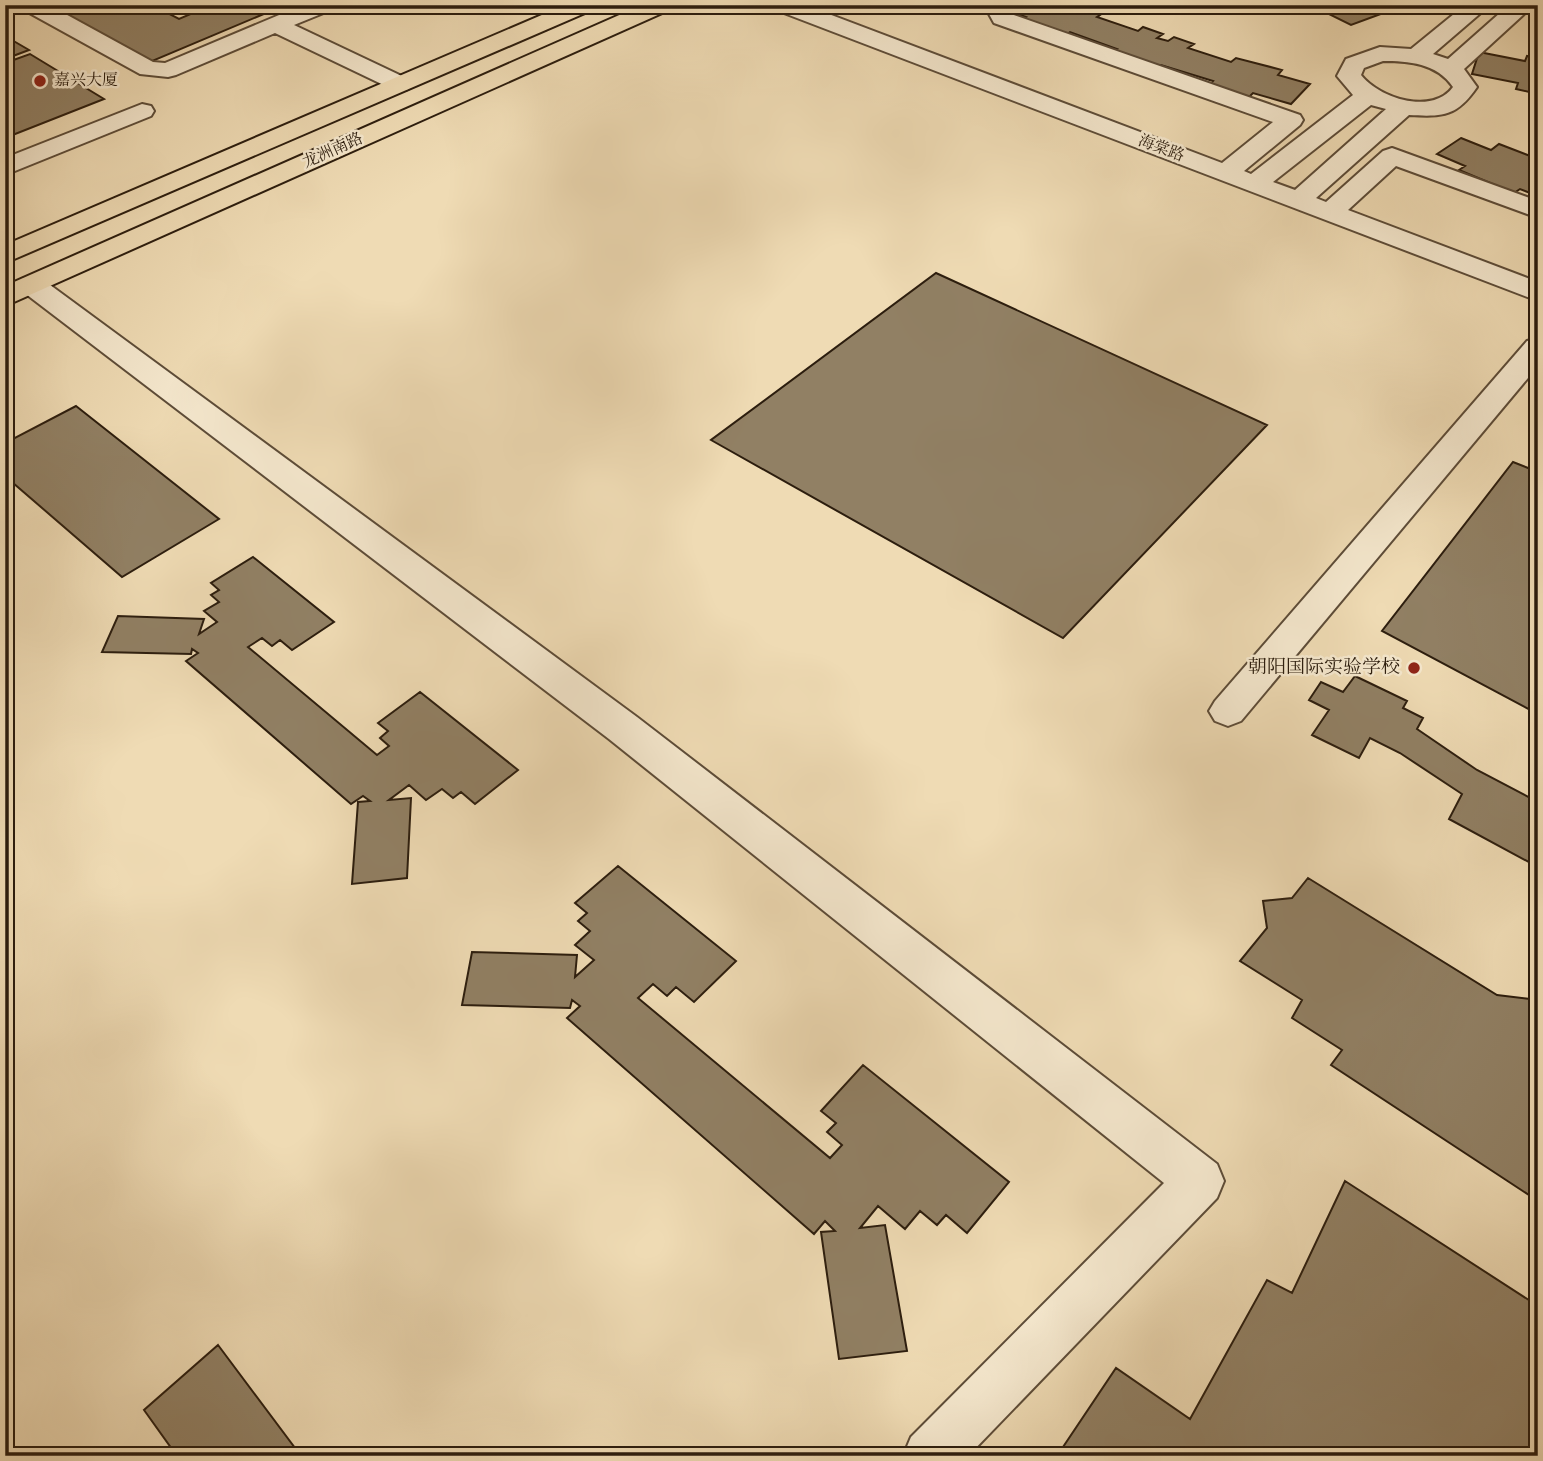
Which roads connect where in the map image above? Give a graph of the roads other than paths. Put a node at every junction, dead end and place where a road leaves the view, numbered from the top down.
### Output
1 (32, 5) edge
2 (323, 5) edge
3 (584, 5) edge
4 (662, 5) edge
5 (784, 5) edge
6 (995, 5) edge
7 (1479, 5) edge
8 (1523, 5) edge
9 (276, 25) junction
10 (1416, 57) junction
11 (1450, 69) junction
12 (400, 85) junction
13 (1367, 96) junction
14 (1404, 107) junction
15 (142, 111) dead end
16 (1292, 120) junction
17 (1322, 131) junction
18 (1361, 145) junction
19 (1392, 156) junction
20 (5, 167) edge
21 (1225, 173) junction
22 (1254, 184) junction
23 (1298, 201) junction
24 (1538, 210) edge
25 (1329, 213) junction
26 (5, 254) edge
27 (18, 291) edge
28 (1538, 292) edge
29 (1538, 347) edge
30 (1228, 711) dead end
31 (930, 1456) edge

1 - 9 street
2 - 9 street
3 - 12 main road, 龙洲南路
4 - 27 main road, 龙洲南路
5 - 21 street, 海棠路
6 - 16 street
7 - 10 street
8 - 11 street
9 - 12 street
10 - 11 street
10 - 13 street
11 - 14 street
12 - 26 main road, 龙洲南路
13 - 14 street
13 - 17 street
14 - 18 street
15 - 20 street
16 - 17 street
16 - 21 street
17 - 18 street
17 - 22 street
18 - 19 street
18 - 23 street
19 - 24 street
19 - 25 street
21 - 22 street, 海棠路
22 - 23 street, 海棠路
23 - 25 street, 海棠路
25 - 28 street, 海棠路
27 - 31 street
29 - 30 street

